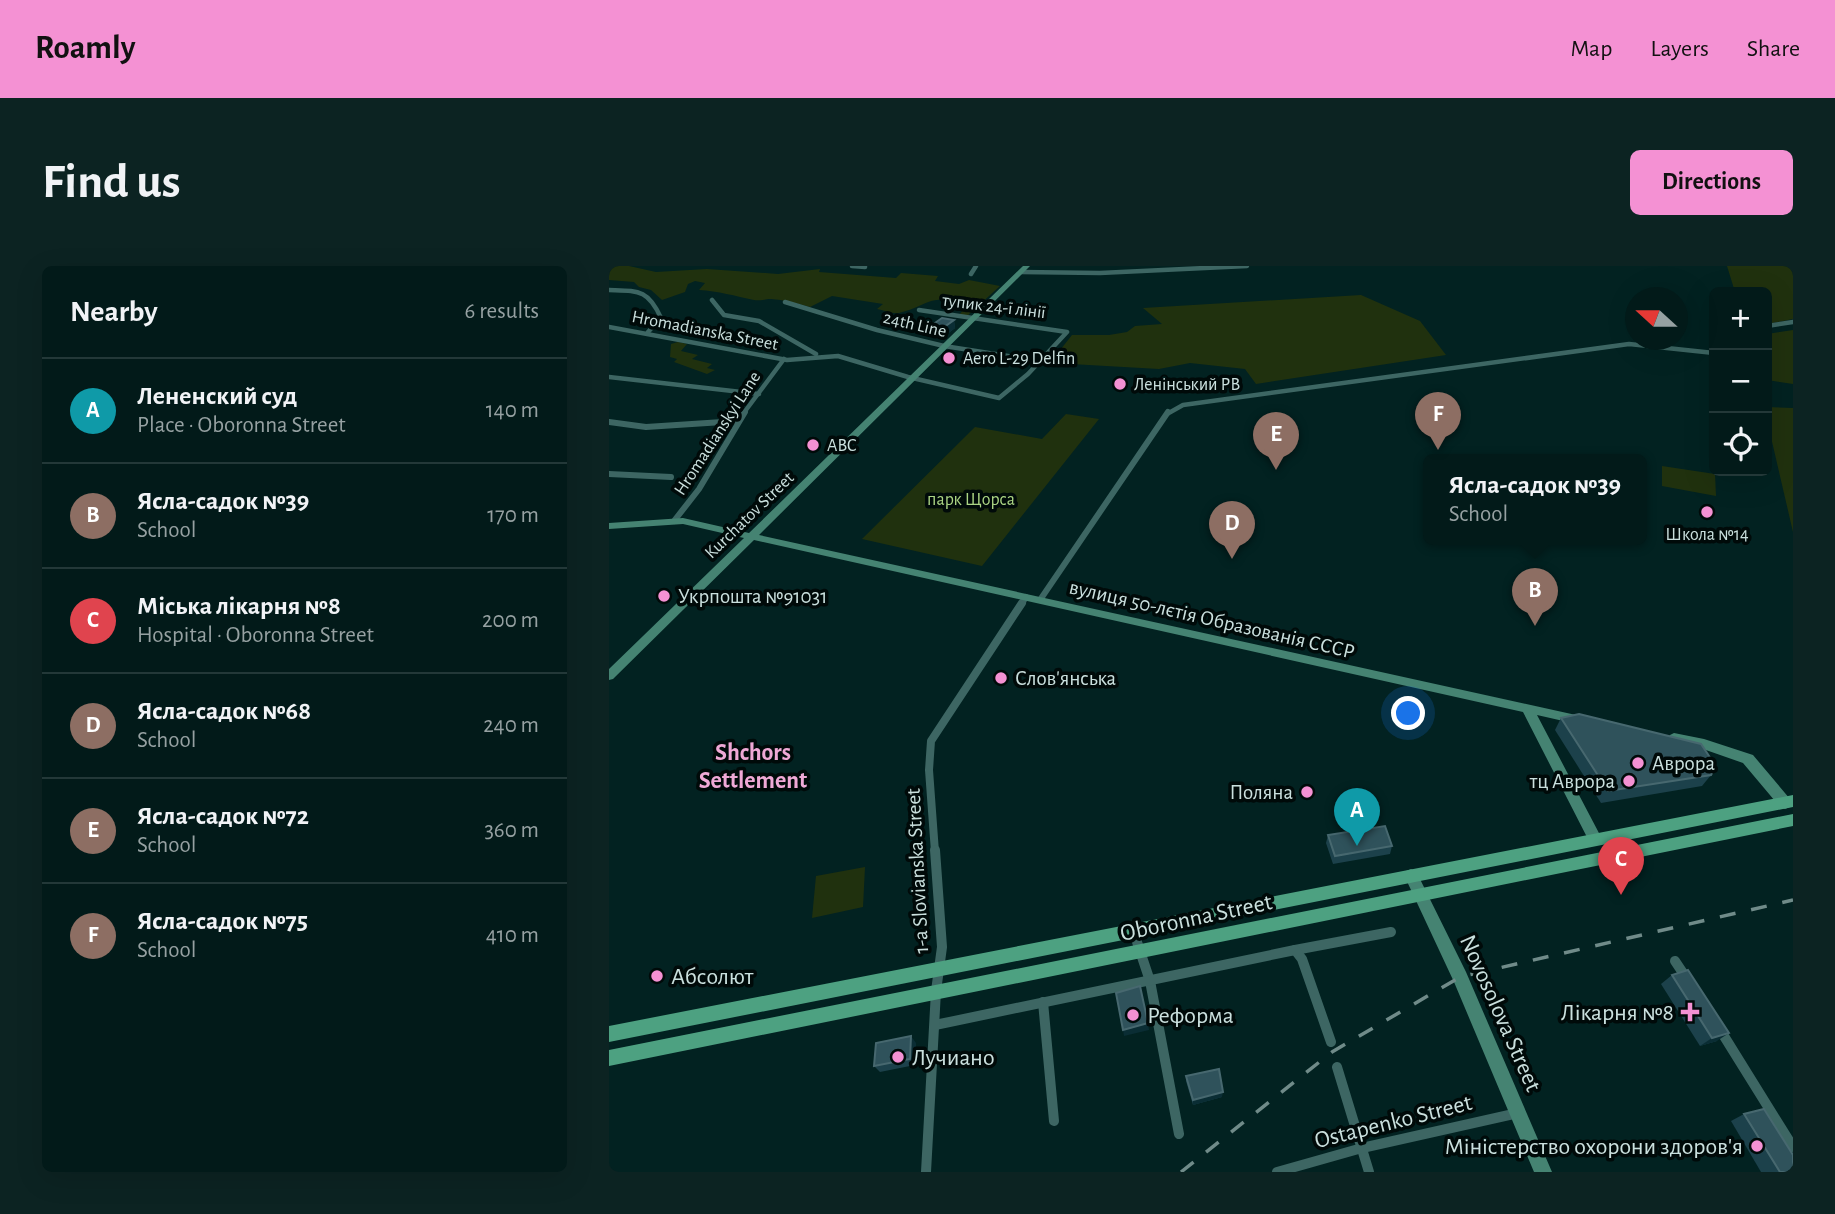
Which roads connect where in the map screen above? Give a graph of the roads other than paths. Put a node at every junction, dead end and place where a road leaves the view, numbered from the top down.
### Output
1 (852, 266) edge
2 (976, 266) edge
3 (1247, 266) edge
4 (865, 267) edge
5 (1217, 267) edge
6 (1024, 269) edge
7 (971, 274) dead end
8 (609, 290) edge
9 (712, 300) dead end
10 (785, 302) dead end
11 (919, 310) dead end
12 (971, 319) junction
13 (1793, 322) edge
14 (1772, 325) edge
15 (609, 327) edge
16 (648, 332) junction
17 (944, 346) junction
18 (1709, 352) edge
19 (816, 354) junction
20 (784, 359) junction
21 (1041, 361) junction
22 (609, 377) edge
23 (912, 377) junction
24 (759, 394) junction
25 (738, 421) junction
26 (609, 422) edge
27 (609, 474) edge
28 (671, 477) dead end
29 (674, 521) junction
30 (609, 526) edge
31 (752, 536) junction
32 (1026, 597) junction
33 (1040, 600) junction
34 (609, 676) edge
35 (1528, 709) junction
36 (1595, 723) edge
37 (1663, 736) edge
38 (1789, 802) edge
39 (1793, 820) edge
40 (1595, 839) junction
41 (1411, 875) junction
42 (1418, 894) junction
43 (1133, 930) junction
44 (1391, 932) dead end
45 (1140, 950) junction
46 (1295, 950) junction
47 (1675, 961) dead end
48 (938, 968) junction
49 (1150, 981) junction
50 (1690, 984) edge
51 (936, 990) junction
52 (1043, 1002) junction
53 (1712, 1019) edge
54 (935, 1025) junction
55 (609, 1034) edge
56 (1331, 1042) dead end
57 (609, 1058) edge
58 (1337, 1067) dead end
59 (1518, 1112) junction
60 (1053, 1121) dead end
61 (1179, 1133) dead end
62 (1793, 1147) edge
63 (1362, 1148) junction
64 (926, 1172) edge
65 (1277, 1172) edge
66 (1370, 1172) edge
67 (1543, 1172) edge

1 - 4 street
2 - 7 street
3 - 5 street
5 - 6 street
6 - 12 street
8 - 16 street
9 - 19 street
10 - 17 street, 24th Line
11 - 12 street, тупик 24-ї лінії
12 - 17 street
12 - 21 street, тупик 24-ї лінії
13 - 14 street
15 - 16 street, Hromadianska Street
16 - 20 street, Hromadianska Street
17 - 21 street, 24th Line
17 - 23 street
18 - 33 street
19 - 20 street, Hromadianska Street
19 - 23 street, Hromadianska Street
20 - 24 street, Hromadianskyi Lane
21 - 23 street, Hromadianska Street
22 - 24 street
23 - 31 main road, Kurchatov Street
24 - 25 street, Hromadianskyi Lane
25 - 26 street
25 - 29 street, Hromadianskyi Lane
27 - 28 street
29 - 30 street, вулиця 50-лєтія Образованія СССР
29 - 31 street, вулиця 50-лєтія Образованія СССР
31 - 32 street, вулиця 50-лєтія Образованія СССР
31 - 34 street, Kurchatov Street
32 - 33 street, вулиця 50-лєтія Образованія СССР
32 - 48 street, 1-a Slovianska Street
33 - 35 street, вулиця 50-лєтія Образованія СССР
35 - 36 street, вулиця 50-лєтія Образованія СССР
35 - 40 main road
37 - 38 street
38 - 40 main road, Oboronna Street
39 - 42 main road, Oboronna Street
40 - 41 main road, Oboronna Street
41 - 42 main road, Novosolova Street
41 - 43 main road, Oboronna Street
42 - 45 main road, Oboronna Street
42 - 59 main road, Novosolova Street
43 - 45 street
43 - 48 main road, Oboronna Street
44 - 46 street
45 - 49 street
45 - 51 main road, Oboronna Street
46 - 49 street
46 - 56 street
47 - 50 street
48 - 51 street, 1-a Slovianska Street
48 - 55 main road, Oboronna Street
49 - 52 street
49 - 61 street
51 - 54 street, 1-a Slovianska Street
51 - 57 main road, Oboronna Street
52 - 54 street
52 - 60 street
53 - 62 street
54 - 64 street, 1-a Slovianska Street
58 - 63 street
59 - 63 street, Ostapenko Street
59 - 67 main road, Novosolova Street
63 - 65 street, Ostapenko Street
63 - 66 street

